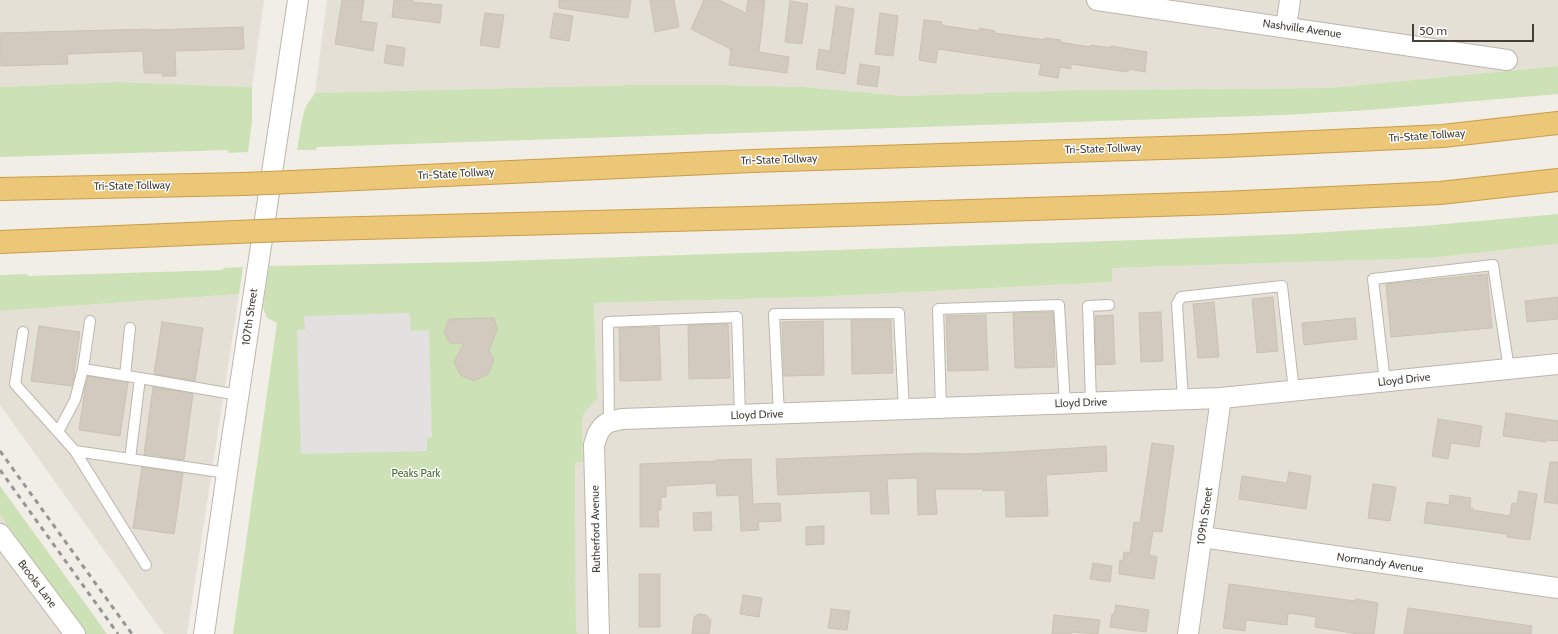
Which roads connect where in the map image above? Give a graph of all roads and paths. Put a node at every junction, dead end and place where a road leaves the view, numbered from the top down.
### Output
1 (298, 0) edge
2 (1097, 0) edge
3 (1290, 0) edge
4 (1286, 27) junction
5 (1508, 60) dead end
6 (1558, 124) edge
7 (1558, 180) edge
8 (0, 189) edge
9 (0, 242) edge
10 (1109, 305) dead end
11 (90, 321) dead end
12 (130, 328) dead end
13 (23, 332) dead end
14 (1558, 364) edge
15 (83, 369) junction
16 (1509, 369) junction
17 (125, 376) junction
18 (140, 378) junction
19 (1385, 382) junction
20 (1294, 391) junction
21 (238, 396) junction
22 (1221, 398) junction
23 (1183, 400) junction
24 (1091, 403) junction
25 (1064, 404) junction
26 (941, 408) junction
27 (904, 409) junction
28 (779, 414) junction
29 (740, 415) junction
30 (606, 424) junction
31 (58, 432) junction
32 (75, 451) junction
33 (130, 459) junction
34 (227, 473) junction
35 (1202, 537) junction
36 (4, 544) edge
37 (146, 565) dead end
38 (1558, 588) edge
39 (75, 634) edge
40 (204, 634) edge
41 (599, 634) edge
42 (1188, 634) edge

1 - 21 street, 107th Street
2 - 4 street, Nashville Avenue
3 - 4 street
4 - 5 street, Nashville Avenue
6 - 8 highway, Tri-State Tollway, bridge
7 - 9 highway, bridge
10 - 24 lane
11 - 15 lane
12 - 17 lane
13 - 31 lane
14 - 16 street, Lloyd Drive
15 - 17 lane
15 - 31 lane
16 - 19 street, Lloyd Drive
16 - 19 lane
17 - 18 lane
18 - 21 lane
18 - 33 lane
19 - 20 street, Lloyd Drive
20 - 22 street, Lloyd Drive
20 - 23 lane
21 - 34 street, 107th Street
22 - 23 street, Lloyd Drive
22 - 35 street, 109th Street
23 - 24 street, Lloyd Drive
24 - 25 street, Lloyd Drive
25 - 26 street, Lloyd Drive
25 - 26 lane
26 - 27 street, Lloyd Drive
27 - 28 street, Lloyd Drive
27 - 28 lane
28 - 29 street, Lloyd Drive
29 - 30 street, Lloyd Drive
29 - 30 lane
30 - 41 street, Rutherford Avenue
31 - 32 lane
32 - 33 lane
32 - 37 lane
33 - 34 lane
34 - 40 street, 107th Street
35 - 38 street, Normandy Avenue
35 - 42 street, 109th Street
36 - 39 street, Brooks Lane

